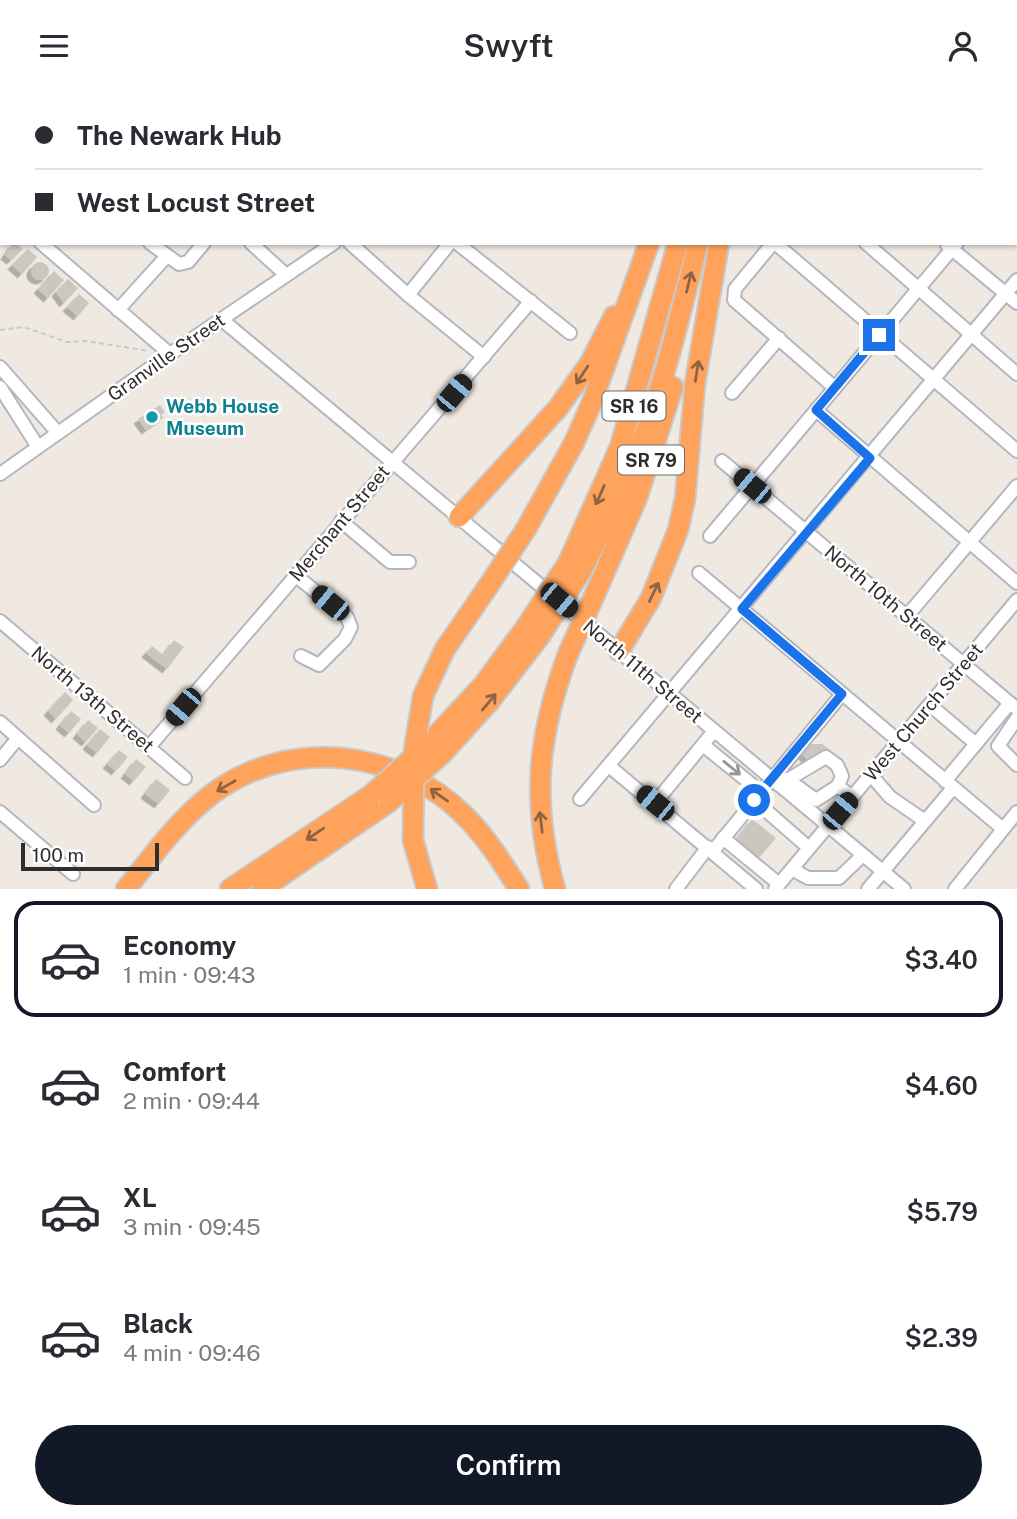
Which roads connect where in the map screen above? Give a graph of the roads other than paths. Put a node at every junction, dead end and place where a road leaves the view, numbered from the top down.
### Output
1 (43, 245) edge
2 (152, 245) edge
3 (202, 245) edge
4 (253, 245) edge
5 (331, 245) edge
6 (352, 245) edge
7 (448, 245) edge
8 (460, 245) edge
9 (648, 245) edge
10 (677, 245) edge
11 (698, 245) edge
12 (719, 245) edge
13 (772, 245) edge
14 (776, 245) edge
15 (868, 245) edge
16 (951, 245) edge
17 (166, 257) junction
18 (286, 275) junction
19 (1017, 280) edge
20 (918, 289) junction
21 (1006, 293) junction
22 (408, 295) junction
23 (630, 297) junction
24 (531, 301) junction
25 (1017, 303) edge
26 (118, 310) junction
27 (221, 319) junction
28 (679, 321) junction
29 (570, 333) dead end
30 (971, 334) junction
31 (879, 335) junction
32 (779, 338) junction
33 (170, 354) junction
34 (484, 357) junction
35 (0, 367) edge
36 (1017, 374) edge
37 (933, 380) junction
38 (0, 387) edge
39 (835, 388) junction
40 (732, 393) dead end
41 (816, 410) junction
42 (58, 433) junction
43 (38, 447) junction
44 (1017, 451) edge
45 (870, 458) junction
46 (391, 461) junction
47 (722, 461) dead end
48 (0, 474) edge
49 (752, 486) junction
50 (1017, 486) edge
51 (459, 517) junction
52 (341, 521) junction
53 (806, 533) junction
54 (710, 536) dead end
55 (970, 542) junction
56 (409, 562) dead end
57 (576, 566) junction
58 (699, 573) dead end
59 (295, 575) junction
60 (1017, 583) edge
61 (1017, 600) edge
62 (742, 609) junction
63 (907, 616) junction
64 (0, 621) edge
65 (619, 651) junction
66 (301, 656) dead end
67 (965, 663) junction
68 (842, 694) junction
69 (671, 695) junction
70 (930, 705) junction
71 (1015, 707) edge
72 (0, 722) edge
73 (714, 730) junction
74 (19, 738) junction
75 (900, 741) junction
76 (976, 744) junction
77 (703, 745) junction
78 (149, 747) junction
79 (0, 760) edge
80 (1017, 765) edge
81 (609, 766) junction
82 (871, 775) junction
83 (185, 778) dead end
84 (779, 781) junction
85 (949, 785) junction
86 (838, 786) junction
87 (758, 796) junction
88 (852, 797) junction
89 (380, 798) junction
90 (580, 799) dead end
91 (655, 803) junction
92 (94, 804) dead end
93 (0, 812) edge
94 (1017, 812) edge
95 (925, 821) junction
96 (828, 825) junction
97 (1003, 829) junction
98 (723, 838) junction
99 (711, 849) junction
100 (809, 849) junction
101 (863, 855) junction
102 (792, 869) junction
103 (883, 871) junction
104 (73, 874) dead end
105 (777, 886) edge
106 (126, 889) edge
107 (230, 889) edge
108 (262, 889) edge
109 (427, 889) edge
110 (519, 889) edge
111 (555, 889) edge
112 (676, 889) edge
113 (756, 889) edge
114 (869, 889) edge
115 (904, 889) edge
116 (955, 889) edge

1 - 26 street
2 - 17 street
3 - 17 street
4 - 18 street
5 - 18 street, Granville Street
6 - 22 street
7 - 22 street
8 - 24 street
9 - 23 highway
10 -> 57 highway, SR 16
28 -> 11 highway, SR 16
65 -> 12 highway
13 - 32 street
14 - 31 street
15 - 20 street
16 - 20 street
16 - 21 street
17 - 26 street
18 - 27 street, Granville Street
19 - 21 street
20 - 30 street
20 - 31 street
21 - 25 street
21 - 30 street
22 - 34 street
23 -> 51 highway
23 - 109 highway, bridge
24 - 29 street
24 - 34 street, Merchant Street
26 - 33 street
27 - 33 street, Granville Street
27 - 46 street, North 11th Street
28 - 57 highway, SR 16
111 -> 28 highway, SR 79, bridge
30 - 36 street
30 - 37 street
31 - 37 street
31 - 39 street
32 - 39 street
32 - 40 street
33 - 42 street, Granville Street
34 - 46 street, Merchant Street
35 - 42 street
37 - 44 street
37 - 45 street
38 - 43 street
39 - 41 street
41 - 45 street
41 - 49 street
42 - 43 street, Granville Street
43 - 48 street, Granville Street
45 - 53 street
45 - 55 street
46 - 51 street, North 11th Street
46 - 52 street, Merchant Street
47 - 49 street, North 10th Street
49 - 53 street, North 10th Street
49 - 54 street
50 - 55 street
51 - 65 street, North 11th Street
52 - 56 street
52 - 59 street, Merchant Street
53 - 62 street
53 - 63 street, North 10th Street
55 - 60 street
55 - 63 street
57 - 89 highway, SR 16, bridge
58 - 62 street
59 - 66 street
59 - 78 street, Merchant Street
61 - 67 street, West Church Street
62 - 68 street
62 - 69 street
63 - 67 street, North 10th Street
64 - 78 street, North 13th Street
65 - 69 street, North 11th Street
67 - 70 street, West Church Street
67 - 71 street, North 10th Street
68 - 75 street
68 - 84 street
69 - 73 street, North 11th Street
69 - 81 street
70 - 75 street, West Church Street
70 - 76 street
71 - 76 street
71 - 80 street
72 - 74 street
73 - 77 street
73 - 84 street, North 11th Street
74 - 79 street
74 - 92 street
75 - 82 street, West Church Street
75 - 85 street
76 - 85 street
77 -> 87 street
77 - 91 street
78 - 83 street, North 13th Street
81 - 90 street
81 - 91 street
82 - 88 street, West Church Street
82 - 95 street
84 - 86 street
84 - 86 street
84 - 87 street
84 - 96 street, North 11th Street
85 - 95 street
85 - 97 street
86 - 88 street
87 - 98 street
87 - 100 street
88 - 96 street, West Church Street
89 -> 107 highway, SR 16
89 - 108 highway, SR 16
91 - 99 street
93 - 104 street
94 - 97 street
95 - 103 street
96 - 100 street, West Church Street
96 - 101 street, North 11th Street
97 - 116 street
98 - 99 street
98 - 105 street
99 - 112 street
99 - 113 street
100 - 102 street, West Church Street
101 - 102 street
101 - 103 street, North 11th Street
102 - 105 street, West Church Street
103 - 114 street
103 - 115 street, North 11th Street
110 -> 106 highway

